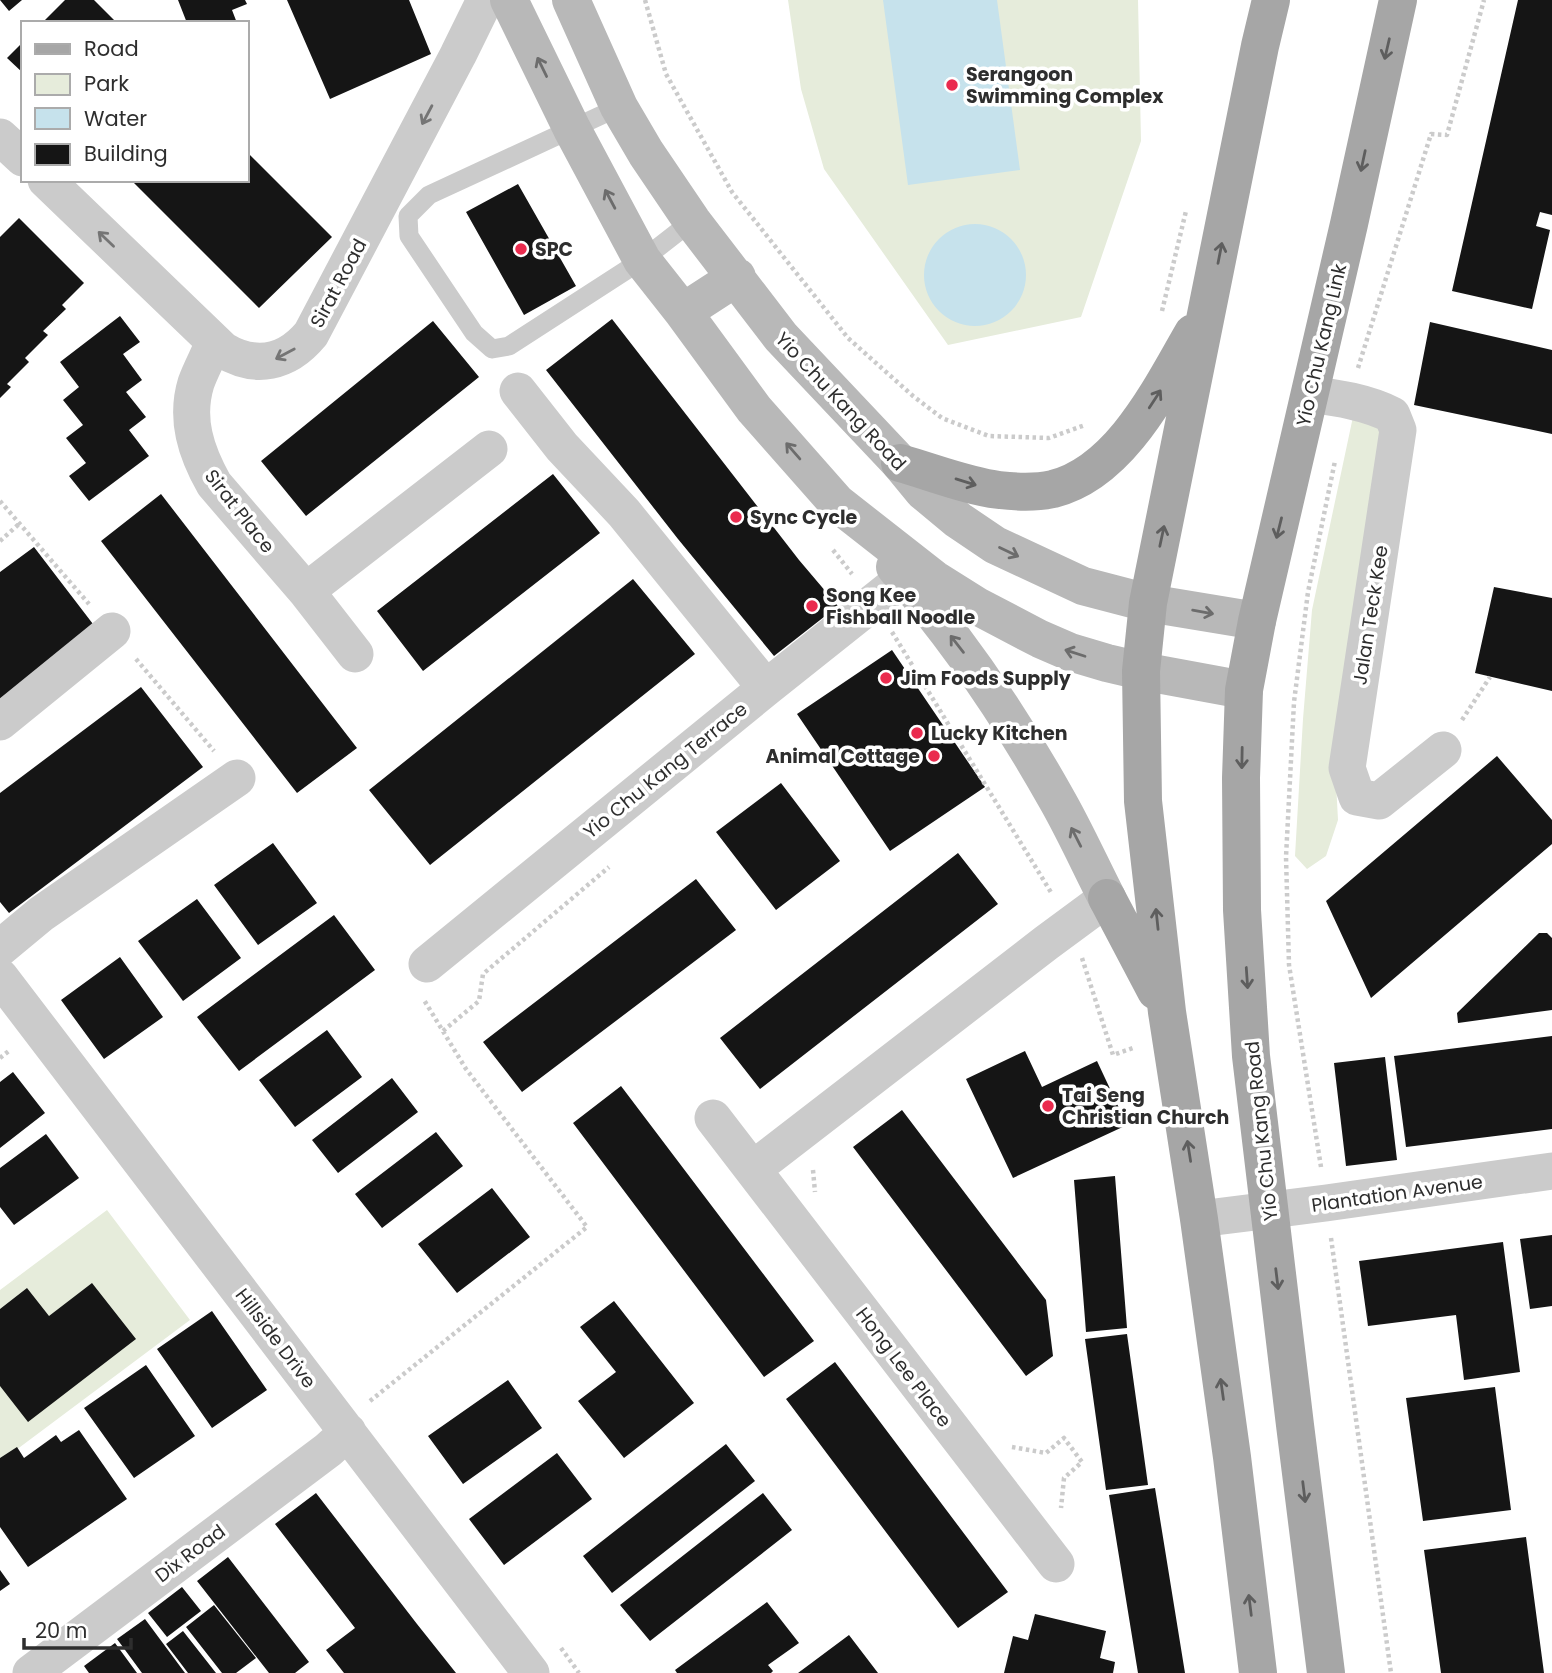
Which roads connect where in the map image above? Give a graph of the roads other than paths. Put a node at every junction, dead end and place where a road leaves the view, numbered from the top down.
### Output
1 (485, 0) edge
2 (509, 0) edge
3 (571, 0) edge
4 (1271, 0) edge
5 (1398, 0) edge
6 (620, 107) junction
7 (572, 129) junction
8 (0, 137) edge
9 (21, 156) edge
10 (48, 182) edge
11 (692, 221) junction
12 (642, 260) junction
13 (737, 277) junction
14 (1209, 305) junction
15 (683, 312) junction
16 (215, 342) junction
17 (518, 391) dead end
18 (1310, 394) junction
19 (489, 449) dead end
20 (900, 463) junction
21 (837, 503) junction
22 (904, 578) junction
23 (306, 591) junction
24 (1149, 603) junction
25 (1257, 621) junction
26 (112, 631) dead end
27 (355, 654) dead end
28 (1141, 671) junction
29 (766, 688) junction
30 (1244, 690) junction
31 (0, 722) edge
32 (1443, 750) road end
33 (237, 779) dead end
34 (1107, 898) junction
35 (0, 948) edge
36 (427, 964) road end
37 (8, 1012) edge
38 (1167, 1012) junction
39 (713, 1118) dead end
40 (753, 1169) junction
41 (1552, 1171) edge
42 (1269, 1211) junction
43 (1199, 1219) junction
44 (348, 1432) junction
45 (1056, 1564) dead end
46 (31, 1673) edge
47 (531, 1673) edge
48 (1258, 1673) edge
49 (1326, 1673) edge

1 -> 16 street, Sirat Road
7 -> 2 main road
3 - 6 main road, Yio Chu Kang Road
14 -> 4 main road
5 -> 18 main road, Yio Chu Kang Link
6 - 7 lane
6 - 11 main road, Yio Chu Kang Road
12 -> 7 main road
7 - 12 lane
8 - 9 street
16 -> 10 street, Sirat Road
11 - 12 lane
11 - 13 main road, Yio Chu Kang Road
12 - 15 main road
13 - 15 main road
13 - 20 main road, Yio Chu Kang Road
20 -> 14 main road
24 -> 14 main road
21 -> 15 main road
16 - 23 street, Sirat Place
17 - 29 street
18 -> 25 main road, Yio Chu Kang Link
18 - 32 street, Jalan Teck Kee
19 - 23 street
20 -> 24 main road, Yio Chu Kang Road
21 - 22 main road
28 -> 21 main road
22 - 29 street, Yio Chu Kang Terrace
34 -> 22 main road
23 - 27 street, Sirat Place
24 -> 25 main road, Yio Chu Kang Road
24 - 28 main road
25 - 30 main road, Yio Chu Kang Link
26 - 31 street
28 - 30 main road
38 -> 28 main road
29 - 36 street, Yio Chu Kang Terrace
30 -> 42 main road, Yio Chu Kang Road
33 - 35 street
34 - 38 main road
34 - 40 street
37 - 44 street, Hillside Drive
43 -> 38 main road
39 - 40 street, Hong Lee Place
40 - 45 street, Hong Lee Place
41 - 42 street, Plantation Avenue
42 - 43 street, Plantation Avenue
42 -> 49 main road, Yio Chu Kang Road
48 -> 43 main road
44 - 46 street, Dix Road
44 - 47 street, Hillside Drive

